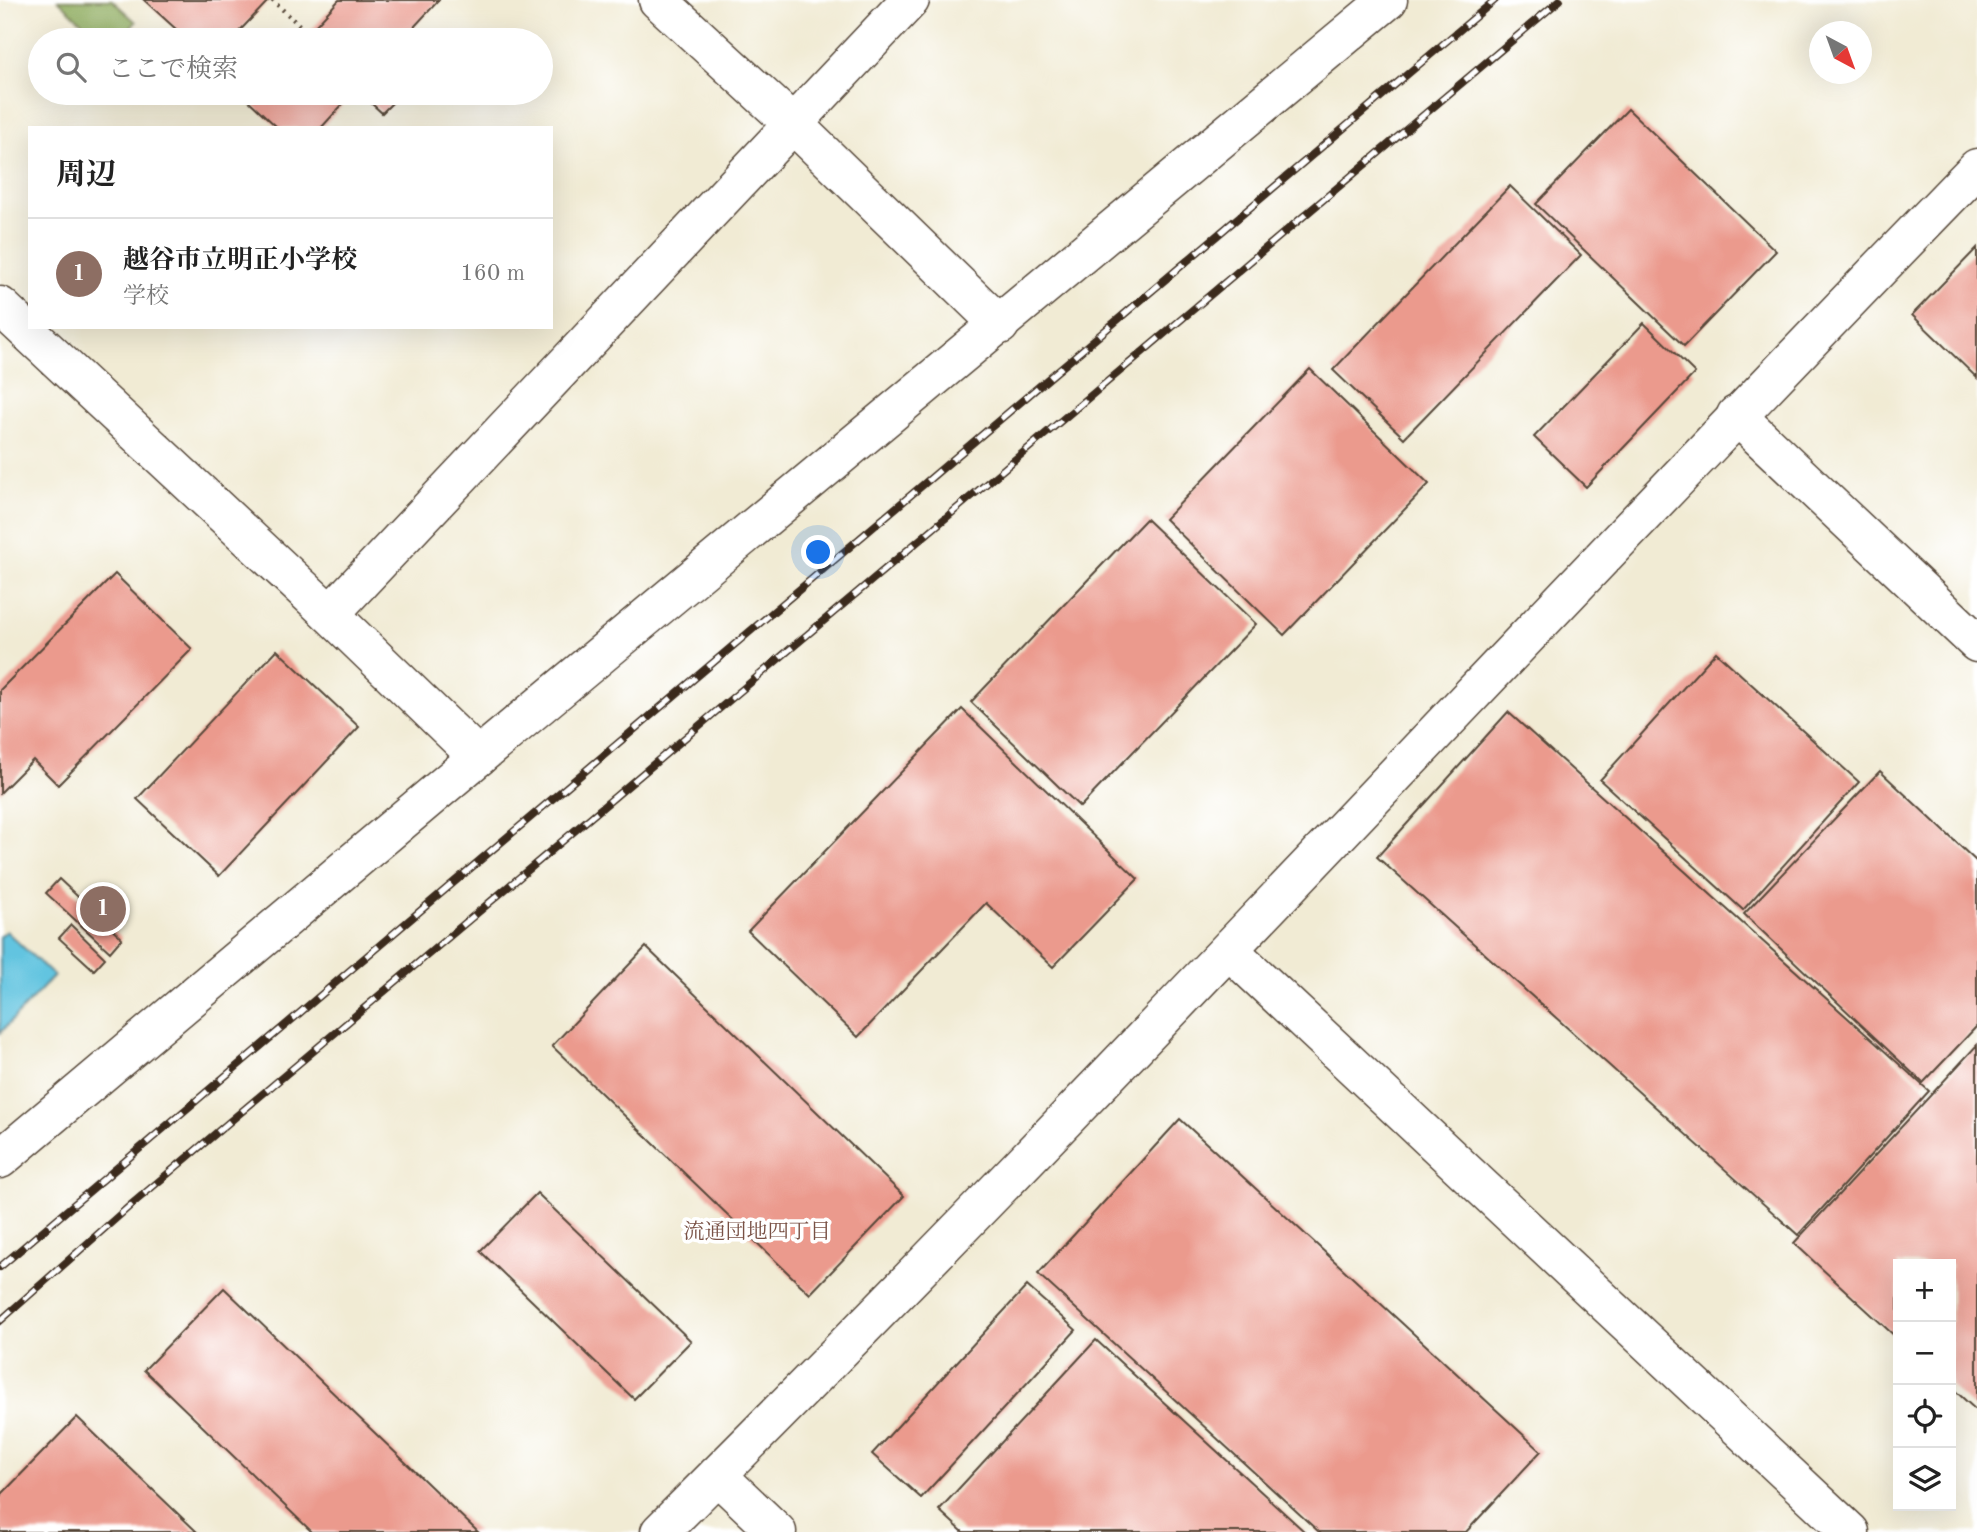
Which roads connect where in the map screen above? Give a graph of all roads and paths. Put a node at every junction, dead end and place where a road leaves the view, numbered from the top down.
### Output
1 (272, 0) edge
2 (658, 0) edge
3 (910, 0) edge
4 (1388, 0) edge
5 (303, 28) edge
6 (792, 123) junction
7 (1977, 168) edge
8 (0, 306) edge
9 (1000, 325) junction
10 (1736, 415) junction
11 (330, 614) junction
12 (1977, 643) edge
13 (478, 757) junction
14 (1229, 950) junction
15 (2, 1155) edge
16 (717, 1475) junction
17 (660, 1532) edge
18 (777, 1532) edge
19 (1850, 1532) edge

1 - 5 path
2 - 6 street
3 - 6 street
4 - 9 street
6 - 9 street
6 - 11 street
7 - 10 street
8 - 11 street
9 - 13 street
10 - 12 street
10 - 14 street
11 - 13 street
13 - 15 street
14 - 16 street
14 - 19 street
16 - 17 street
16 - 18 street

